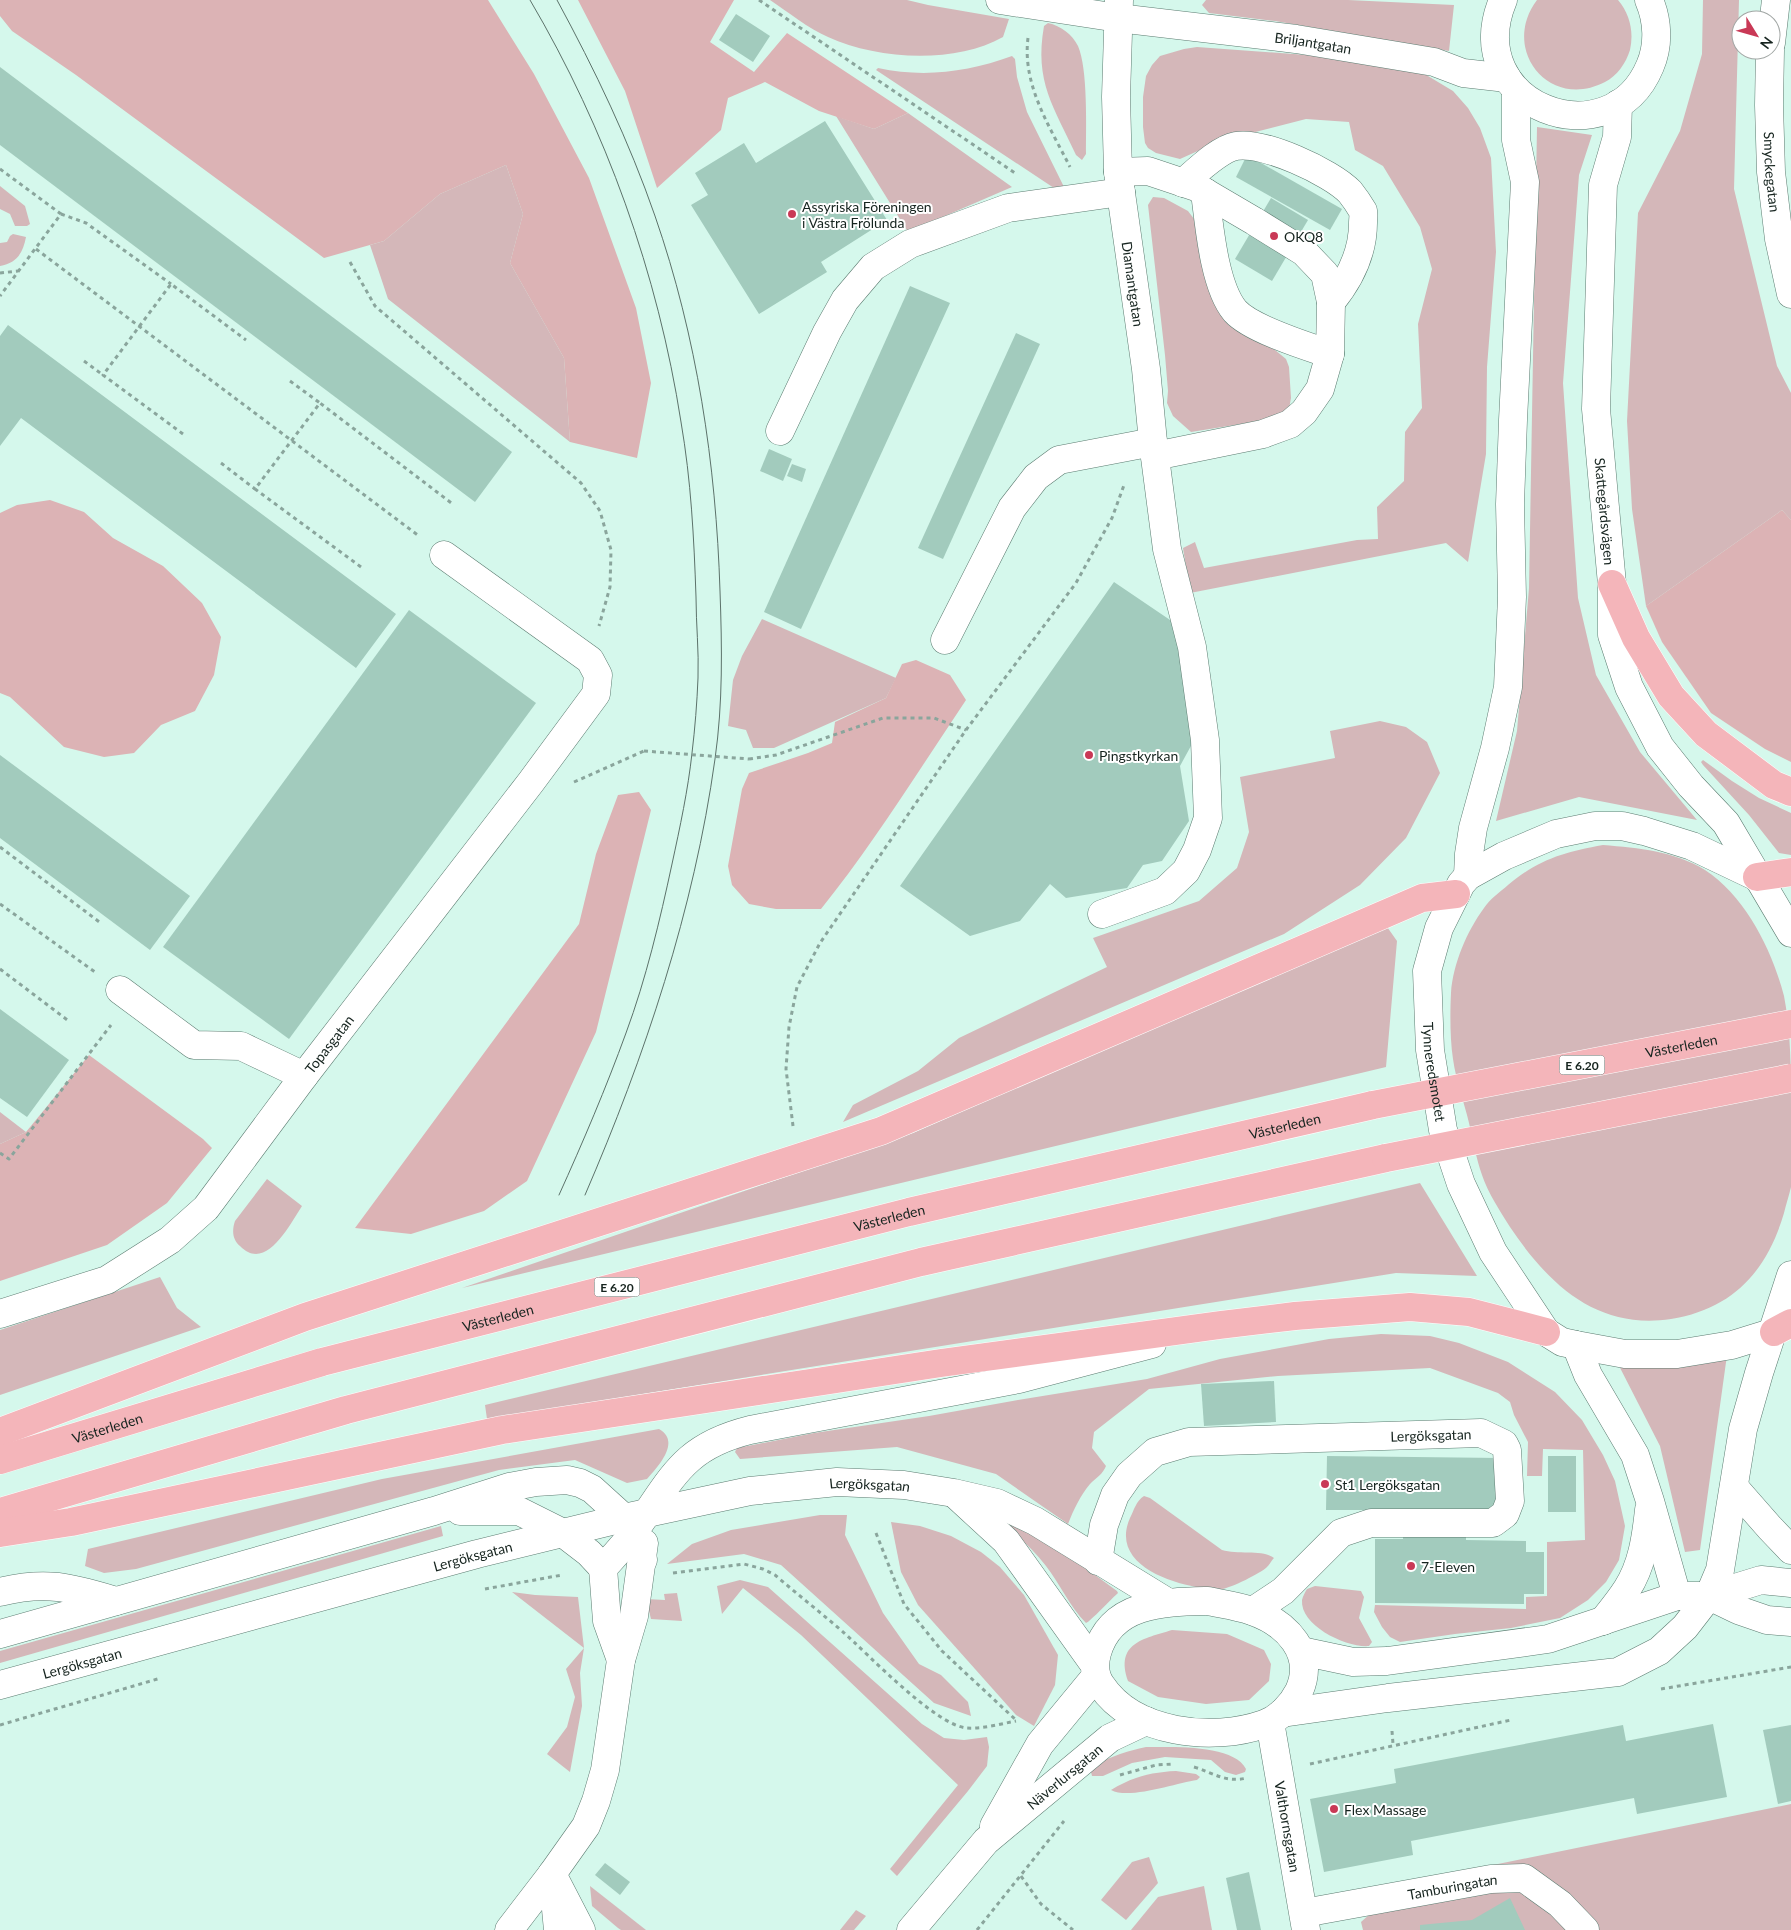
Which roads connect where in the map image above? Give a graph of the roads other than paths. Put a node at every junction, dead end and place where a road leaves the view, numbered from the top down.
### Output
1 (1000, 0) edge
2 (1503, 0) edge
3 (1649, 0) edge
4 (1118, 9) edge
5 (1770, 60) edge
6 (1512, 84) junction
7 (1618, 104) junction
8 (1120, 182) junction
9 (1194, 188) junction
10 (1791, 294) edge
11 (1331, 302) junction
12 (1330, 354) junction
13 (780, 431) dead end
14 (1154, 449) junction
15 (444, 555) road end
16 (1612, 584) junction
17 (945, 640) dead end
18 (1791, 792) edge
19 (1791, 872) edge
20 (1757, 877) junction
21 (1462, 885) junction
22 (1102, 914) dead end
23 (1791, 933) edge
24 (125, 994) road end
25 (1791, 1024) edge
26 (304, 1076) junction
27 (1791, 1078) edge
28 (1791, 1275) edge
29 (0, 1314) edge
30 (1220, 1325) junction
31 (1782, 1327) edge
32 (1546, 1332) junction
33 (1576, 1346) junction
34 (0, 1432) edge
35 (0, 1460) edge
36 (1734, 1487) junction
37 (954, 1493) junction
38 (1650, 1501) junction
39 (434, 1511) junction
40 (0, 1512) edge
41 (635, 1521) junction
42 (0, 1533) edge
43 (563, 1533) junction
44 (1791, 1550) edge
45 (1098, 1561) junction
46 (603, 1573) junction
47 (1791, 1583) edge
48 (0, 1592) edge
49 (1677, 1596) junction
50 (1709, 1596) junction
51 (116, 1601) junction
52 (1167, 1602) junction
53 (1253, 1611) junction
54 (1603, 1621) junction
55 (1791, 1622) edge
56 (0, 1634) edge
57 (1301, 1651) junction
58 (621, 1660) junction
59 (1095, 1670) junction
60 (0, 1685) edge
61 (1276, 1717) junction
62 (1146, 1721) junction
63 (986, 1841) junction
64 (552, 1874) junction
65 (1305, 1922) edge
66 (571, 1923) edge
67 (517, 1925) edge
68 (598, 1930) edge
69 (910, 1930) edge
70 (1585, 1930) edge

1 - 4 street, Briljantgatan
2 - 6 street
3 - 7 street
4 - 6 street, Briljantgatan
4 - 8 street, Diamantgatan
5 - 10 street, Smyckegatan
6 - 7 street
6 - 21 street
7 - 16 street, Skattegårdsvägen
8 - 9 street
8 - 13 street
8 - 14 street, Diamantgatan
9 - 11 street
9 - 11 street
9 - 12 street
11 - 12 street
12 - 14 street
14 - 17 street
14 - 22 street, Diamantgatan
15 - 26 street, Topasgatan
16 - 18 highway
16 - 20 street, Skattegårdsvägen
19 - 20 highway
20 - 21 street
20 - 23 street
21 - 32 street, Tynneredsmotet
21 - 34 highway
24 - 26 street
25 - 35 highway, Västerleden / E 6.20, bridge
26 - 29 street, Topasgatan
27 - 40 highway, bridge
28 - 31 street
30 - 32 highway
30 - 41 street
30 - 42 highway
31 - 33 street, Tynneredsmotet
31 - 36 street
32 - 33 street, Tynneredsmotet
33 - 38 street
36 - 44 street
36 - 50 street
37 - 41 street, Lergöksgatan
37 - 45 street, Lergöksgatan
37 - 59 street
38 - 49 street
38 - 54 street
39 - 41 street
39 - 43 street
39 - 51 street
41 - 43 street, Lergöksgatan
41 - 46 street
41 - 58 street
43 - 46 street
43 - 60 street, Lergöksgatan
45 - 52 street, Lergöksgatan
45 - 53 street, Lergöksgatan
46 - 58 street
47 - 50 street
48 - 51 street
49 - 50 street
49 - 54 street
50 - 55 street
50 - 61 street
51 - 56 street
52 - 53 street
52 - 59 street
53 - 57 street
54 - 57 street
57 - 61 street
58 - 64 street
59 - 62 street
59 - 63 street, Näverlursgatan
61 - 62 street
61 - 65 street, Valthornsgatan
62 - 63 street, Näverlursgatan
63 - 69 street, Näverlursgatan
64 - 66 street
64 - 67 street
65 - 70 street, Tamburingatan
66 - 68 street

